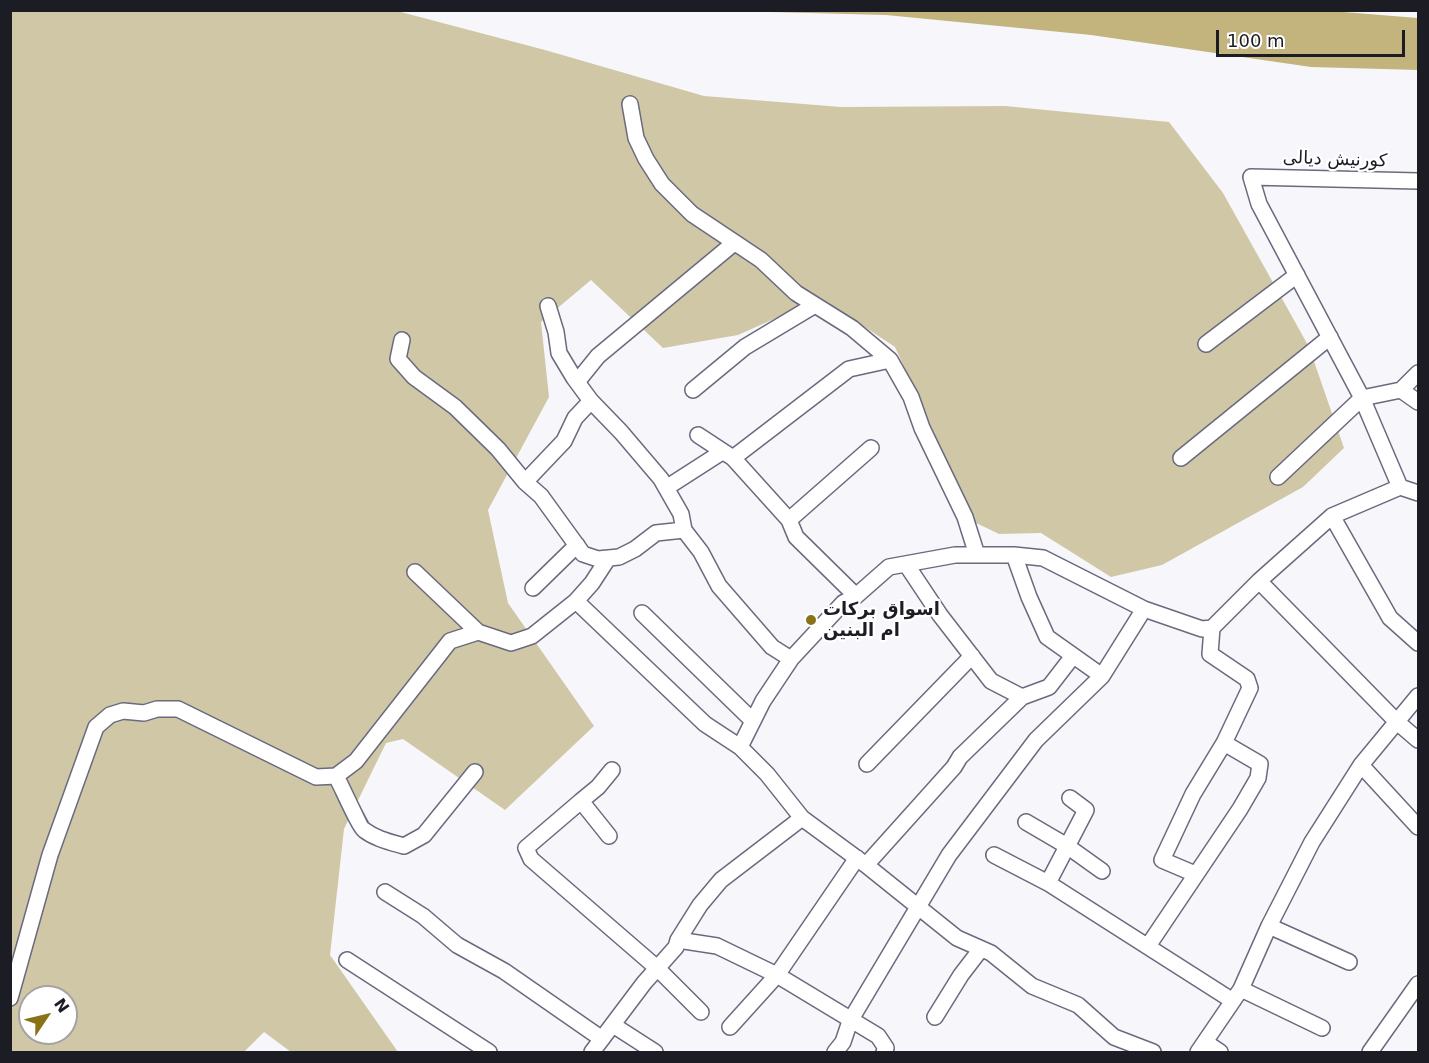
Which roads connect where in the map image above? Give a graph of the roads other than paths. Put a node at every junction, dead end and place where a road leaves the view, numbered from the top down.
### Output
1 (630, 104) dead end
2 (1419, 181) edge
3 (734, 243) junction
4 (1297, 275) junction
5 (815, 305) junction
6 (548, 306) dead end
7 (1330, 337) junction
8 (402, 340) dead end
9 (1206, 344) dead end
10 (890, 360) junction
11 (1419, 373) edge
12 (577, 382) junction
13 (693, 390) dead end
14 (1401, 390) junction
15 (1362, 398) junction
16 (591, 401) junction
17 (1419, 402) edge
18 (698, 435) dead end
19 (871, 448) dead end
20 (727, 455) junction
21 (1181, 458) dead end
22 (1278, 477) dead end
23 (525, 482) junction
24 (666, 488) junction
25 (1400, 488) junction
26 (1419, 493) edge
27 (1332, 516) junction
28 (789, 520) junction
29 (684, 530) junction
30 (577, 545) junction
31 (977, 555) junction
32 (1014, 555) junction
33 (607, 560) junction
34 (906, 564) junction
35 (415, 572) dead end
36 (1258, 581) junction
37 (533, 588) dead end
38 (856, 596) junction
39 (576, 601) junction
40 (1144, 609) junction
41 (642, 613) dead end
42 (1212, 628) junction
43 (478, 632) junction
44 (1419, 643) edge
45 (972, 656) junction
46 (1073, 656) junction
47 (791, 659) junction
48 (1102, 676) junction
49 (1049, 687) junction
50 (1419, 696) edge
51 (1023, 697) junction
52 (1070, 705) junction
53 (753, 721) junction
54 (1398, 722) junction
55 (1419, 740) edge
56 (1224, 743) junction
57 (740, 747) junction
58 (867, 764) dead end
59 (1361, 765) junction
60 (612, 770) dead end
61 (475, 772) dead end
62 (336, 776) junction
63 (1070, 798) dead end
64 (581, 801) junction
65 (802, 818) junction
66 (1026, 822) dead end
67 (1419, 827) edge
68 (609, 836) dead end
69 (1067, 846) junction
70 (994, 855) dead end
71 (861, 862) junction
72 (1102, 871) dead end
73 (1195, 874) junction
74 (1048, 883) junction
75 (384, 892) dead end
76 (918, 906) junction
77 (1269, 926) junction
78 (678, 940) junction
79 (1148, 946) junction
80 (981, 949) junction
81 (347, 960) dead end
82 (1349, 962) dead end
83 (657, 968) junction
84 (777, 975) junction
85 (1419, 984) edge
86 (1237, 995) junction
87 (10, 998) edge
88 (701, 1012) dead end
89 (935, 1017) dead end
90 (850, 1021) junction
91 (613, 1025) junction
92 (730, 1027) dead end
93 (1322, 1028) dead end
94 (602, 1040) junction
95 (1117, 1046) edge
96 (1201, 1047) edge
97 (489, 1053) edge
98 (592, 1053) edge
99 (656, 1053) edge
100 (835, 1053) edge
101 (884, 1053) edge
102 (1153, 1053) edge
103 (1220, 1053) edge
104 (1370, 1053) edge

1 - 3 street
2 - 4 street, كورنيش ديالى
3 - 5 street
3 - 12 street
4 - 7 street
4 - 9 street
5 - 10 street
5 - 13 street
6 - 12 street
7 - 15 street
7 - 21 street
8 - 23 street
10 - 20 street
10 - 31 street
11 - 14 street
12 - 16 street
14 - 15 street
14 - 17 street
15 - 22 street
15 - 25 street
16 - 23 street
16 - 24 street
18 - 20 street
19 - 28 street
20 - 24 street
20 - 28 street
23 - 30 street
24 - 29 street
25 - 26 street
25 - 27 street
27 - 36 street
27 - 44 street
28 - 38 street
29 - 33 street
29 - 47 street
30 - 33 street
30 - 37 street
31 - 32 street
31 - 34 street
32 - 40 street
32 - 46 street
33 - 39 street
34 - 38 street
34 - 45 street
35 - 43 street
36 - 42 street
36 - 54 street
38 - 47 street
39 - 43 street
39 - 57 street
40 - 42 street
40 - 48 street
41 - 53 street
42 - 56 street
43 - 62 street
45 - 51 street
45 - 58 street
46 - 48 street
46 - 49 street
47 - 53 street
48 - 52 street
49 - 51 street
49 - 52 street
50 - 54 street
51 - 71 street
52 - 76 street
53 - 57 street
54 - 55 street
54 - 59 street
56 - 73 street
56 - 73 street
57 - 65 street
59 - 67 street
59 - 77 street
60 - 64 street
61 - 62 street
62 - 87 street
63 - 69 street
64 - 68 street
64 - 83 street
65 - 71 street
65 - 78 street
66 - 69 street
69 - 72 street
69 - 74 street
70 - 74 street
71 - 76 street
71 - 84 street
73 - 79 street
74 - 79 street
75 - 94 street
76 - 80 street
76 - 90 street
77 - 82 street
77 - 86 street
78 - 83 street
78 - 84 street
79 - 86 street
80 - 89 street
80 - 95 street
81 - 97 street
83 - 88 street
83 - 91 street
84 - 90 street
84 - 92 street
85 - 104 street
86 - 93 street
86 - 96 street
90 - 100 street
90 - 101 street
91 - 94 street
91 - 99 street
94 - 98 street
95 - 102 street
96 - 103 street

